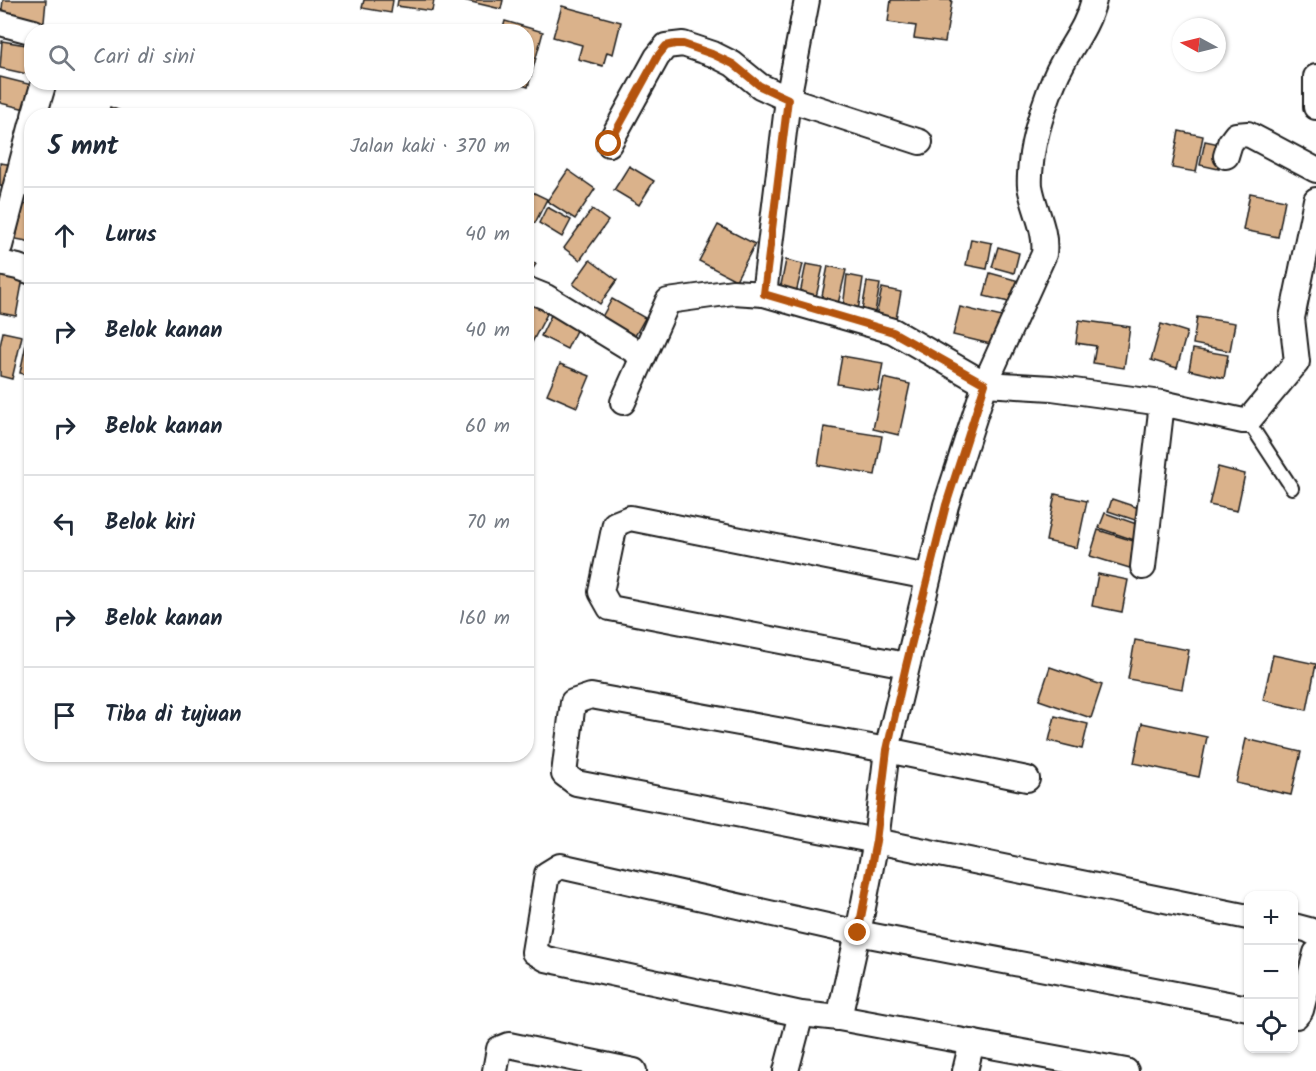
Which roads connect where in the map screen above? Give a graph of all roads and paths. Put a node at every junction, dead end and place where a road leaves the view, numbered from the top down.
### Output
1 (807, 0) edge
2 (1094, 0) edge
3 (0, 23) edge
4 (24, 29) edge
5 (1316, 77) edge
6 (42, 90) edge
7 (788, 99) junction
8 (1316, 107) edge
9 (36, 108) edge
10 (920, 142) dead end
11 (609, 144) dead end
12 (24, 154) edge
13 (1226, 156) dead end
14 (1316, 170) edge
15 (1316, 200) edge
16 (0, 246) edge
17 (0, 263) edge
18 (24, 269) edge
19 (534, 292) edge
20 (764, 294) junction
21 (643, 356) junction
22 (1306, 364) edge
23 (985, 384) junction
24 (623, 402) dead end
25 (1162, 403) junction
26 (1248, 421) junction
27 (1292, 488) dead end
28 (1143, 567) dead end
29 (928, 578) junction
30 (906, 666) junction
31 (887, 750) junction
32 (1028, 779) dead end
33 (876, 841) junction
34 (1244, 916) edge
35 (1298, 927) edge
36 (858, 933) junction
37 (1316, 934) edge
38 (1316, 953) edge
39 (1244, 1007) edge
40 (801, 1014) junction
41 (1298, 1014) edge
42 (839, 1018) junction
43 (972, 1042) junction
44 (495, 1071) edge
45 (634, 1071) edge
46 (786, 1071) edge
47 (965, 1071) edge
48 (1126, 1071) edge

1 - 7 street
2 - 23 street
3 - 4 street
5 - 8 street
6 - 9 street
7 - 10 street
7 - 11 street
7 - 20 street
12 - 16 street
13 - 14 street
15 - 22 street
17 - 18 street
19 - 21 street
20 - 21 street
20 - 23 street
21 - 24 street
22 - 26 street
23 - 25 street
23 - 29 street
25 - 26 street
25 - 28 street
26 - 27 lane
29 - 30 street
29 - 30 street
30 - 31 street
31 - 32 street
31 - 33 street
31 - 33 street
33 - 34 street
33 - 36 street
35 - 37 street
36 - 39 street
36 - 40 street
36 - 42 street
38 - 41 street
40 - 42 street
40 - 46 street
42 - 43 street
43 - 47 street
43 - 48 street
44 - 45 street

